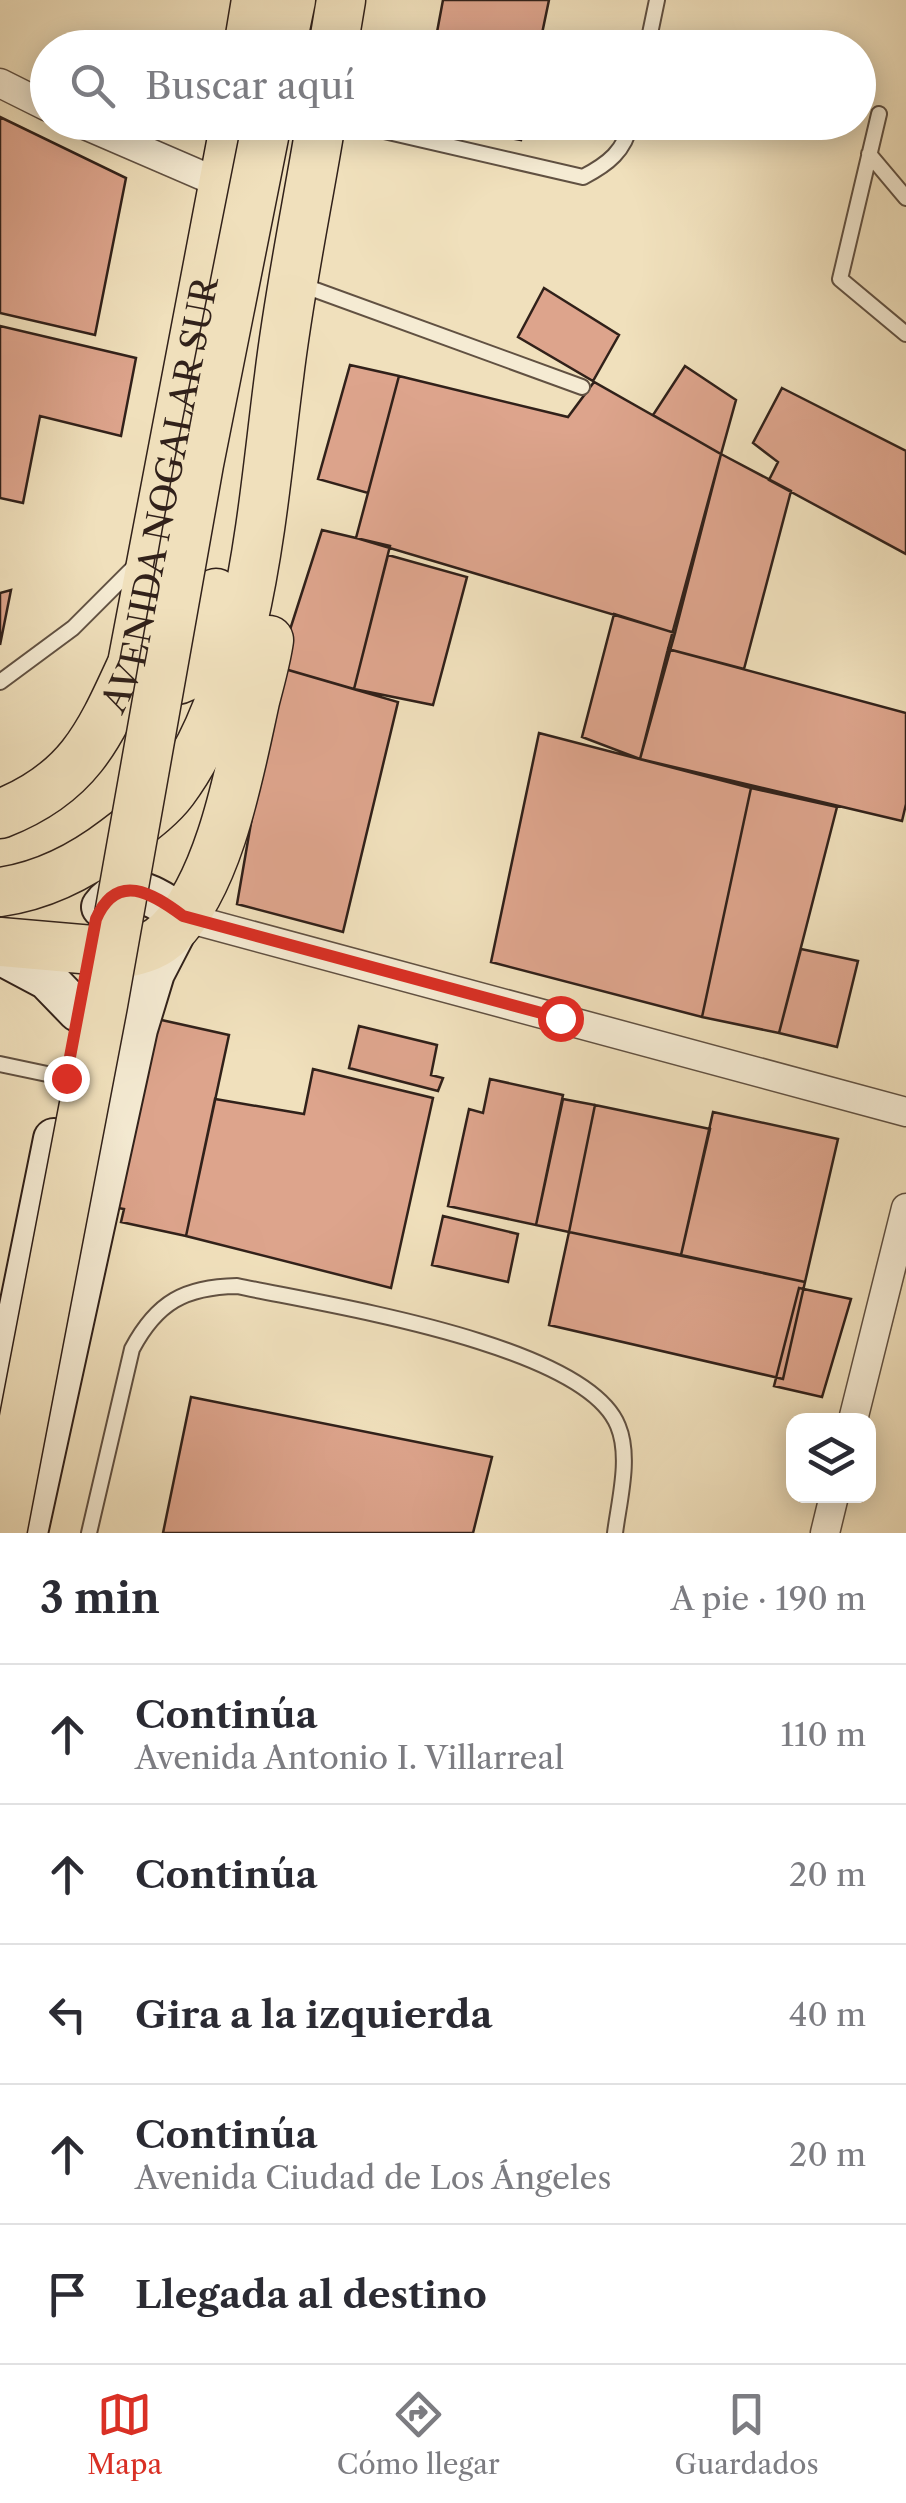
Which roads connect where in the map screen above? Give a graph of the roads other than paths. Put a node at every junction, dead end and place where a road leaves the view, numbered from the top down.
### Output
1 (256, 0) edge
2 (291, 0) edge
3 (341, 0) edge
4 (656, 0) edge
5 (251, 30) edge
6 (285, 30) edge
7 (336, 30) edge
8 (650, 30) edge
9 (0, 82) edge
10 (30, 98) edge
11 (879, 114) dead end
12 (876, 127) edge
13 (120, 140) edge
14 (232, 140) edge
15 (262, 140) edge
16 (318, 140) edge
17 (423, 140) edge
18 (626, 140) edge
19 (873, 140) edge
20 (870, 154) junction
21 (224, 185) junction
22 (906, 198) edge
23 (294, 282) junction
24 (906, 334) edge
25 (279, 372) junction
26 (582, 387) dead end
27 (264, 504) junction
28 (155, 546) junction
29 (132, 664) junction
30 (0, 682) edge
31 (0, 814) edge
32 (0, 892) edge
33 (183, 916) junction
34 (0, 942) edge
35 (90, 951) junction
36 (0, 954) edge
37 (78, 1011) junction
38 (0, 1064) edge
39 (66, 1078) junction
40 (906, 1112) edge
41 (906, 1208) edge
42 (2, 1381) edge
43 (855, 1413) edge
44 (832, 1503) edge
45 (2, 1533) edge
46 (27, 1533) edge
47 (89, 1533) edge
48 (615, 1533) edge
49 (825, 1533) edge

1 - 5 highway
2 - 6 highway
3 - 7 highway
4 - 8 lane
9 - 10 street
11 - 12 lane
13 - 21 street
14 - 21 highway, AVENIDA NOGALAR SUR
15 - 45 highway, bridge
16 - 23 highway
17 - 18 lane
19 - 20 lane
20 - 22 lane
20 - 24 lane
21 - 28 highway, AVENIDA NOGALAR SUR
23 - 25 highway
23 - 26 lane
25 - 27 highway
25 - 29 highway
27 - 32 highway
27 - 33 highway
28 - 29 highway, AVENIDA NOGALAR SUR
28 - 30 lane
29 - 31 highway, AVENIDA NOGALAR SUR
33 - 35 highway
33 - 40 street
33 - 46 main road
34 - 35 highway
35 - 37 main road
36 - 37 main road
37 - 39 main road
38 - 39 lane
39 - 42 main road
41 - 43 street
44 - 49 street
47 - 48 lane

